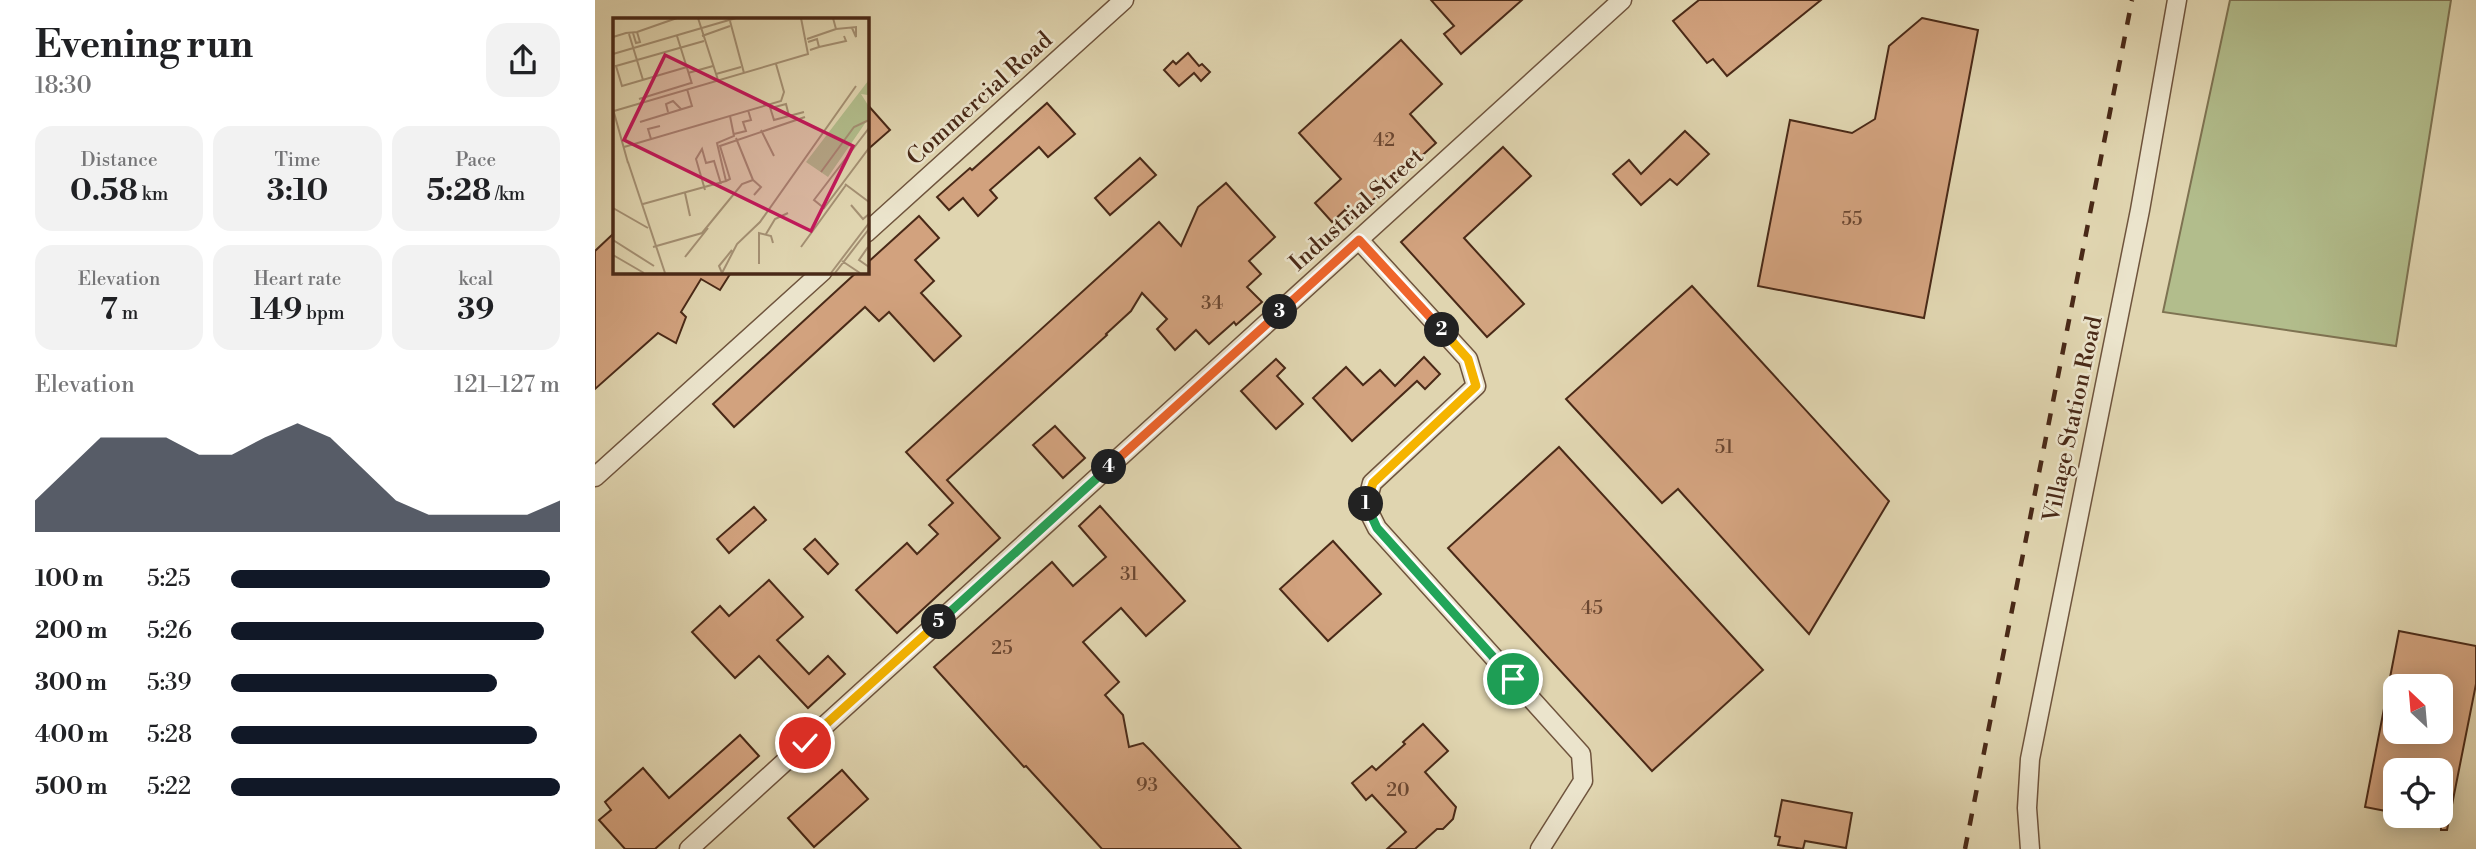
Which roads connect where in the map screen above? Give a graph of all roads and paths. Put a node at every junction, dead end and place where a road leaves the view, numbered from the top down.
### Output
1 (1124, 0) edge
2 (1622, 0) edge
3 (2177, 0) edge
4 (868, 231) edge
5 (1359, 240) junction
6 (821, 273) edge
7 (595, 477) edge
8 (689, 849) edge
9 (1541, 849) edge
10 (2030, 849) edge

1 - 4 street, Commercial Road
2 - 5 street, Industrial Street
3 - 10 street, Village Station Road
5 - 8 street, Industrial Street
5 - 9 street
6 - 7 street

